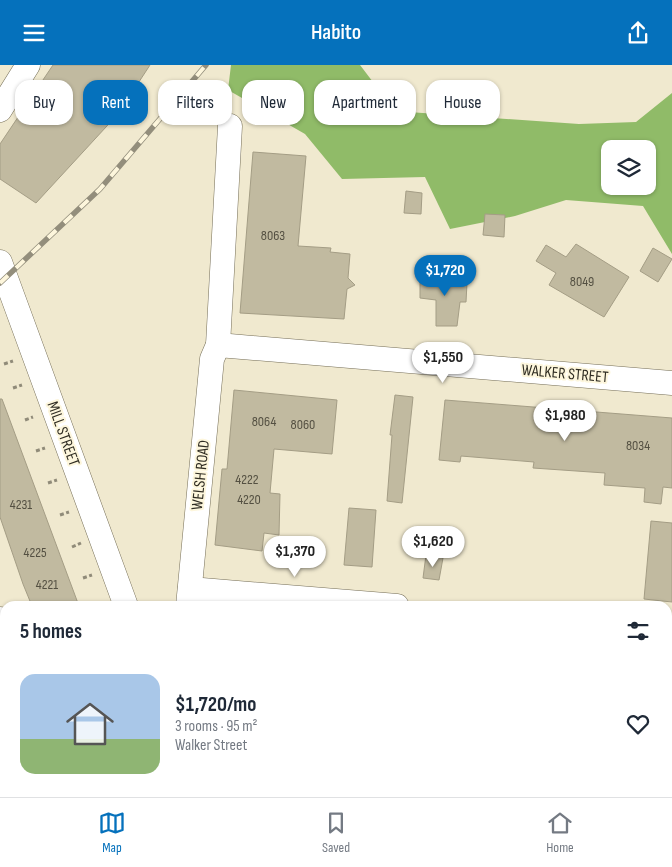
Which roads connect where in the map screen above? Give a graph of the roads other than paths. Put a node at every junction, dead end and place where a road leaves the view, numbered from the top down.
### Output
1 (28, 65) edge
2 (0, 110) edge
3 (230, 126) dead end
4 (0, 262) edge
5 (218, 345) junction
6 (672, 383) edge
7 (189, 597) edge
8 (124, 601) edge
9 (281, 601) edge

1 - 2 street
3 - 5 street, WELSH ROAD
4 - 8 street, MILL STREET
5 - 6 street, WALKER STREET
5 - 7 street, WELSH ROAD
7 - 9 street

